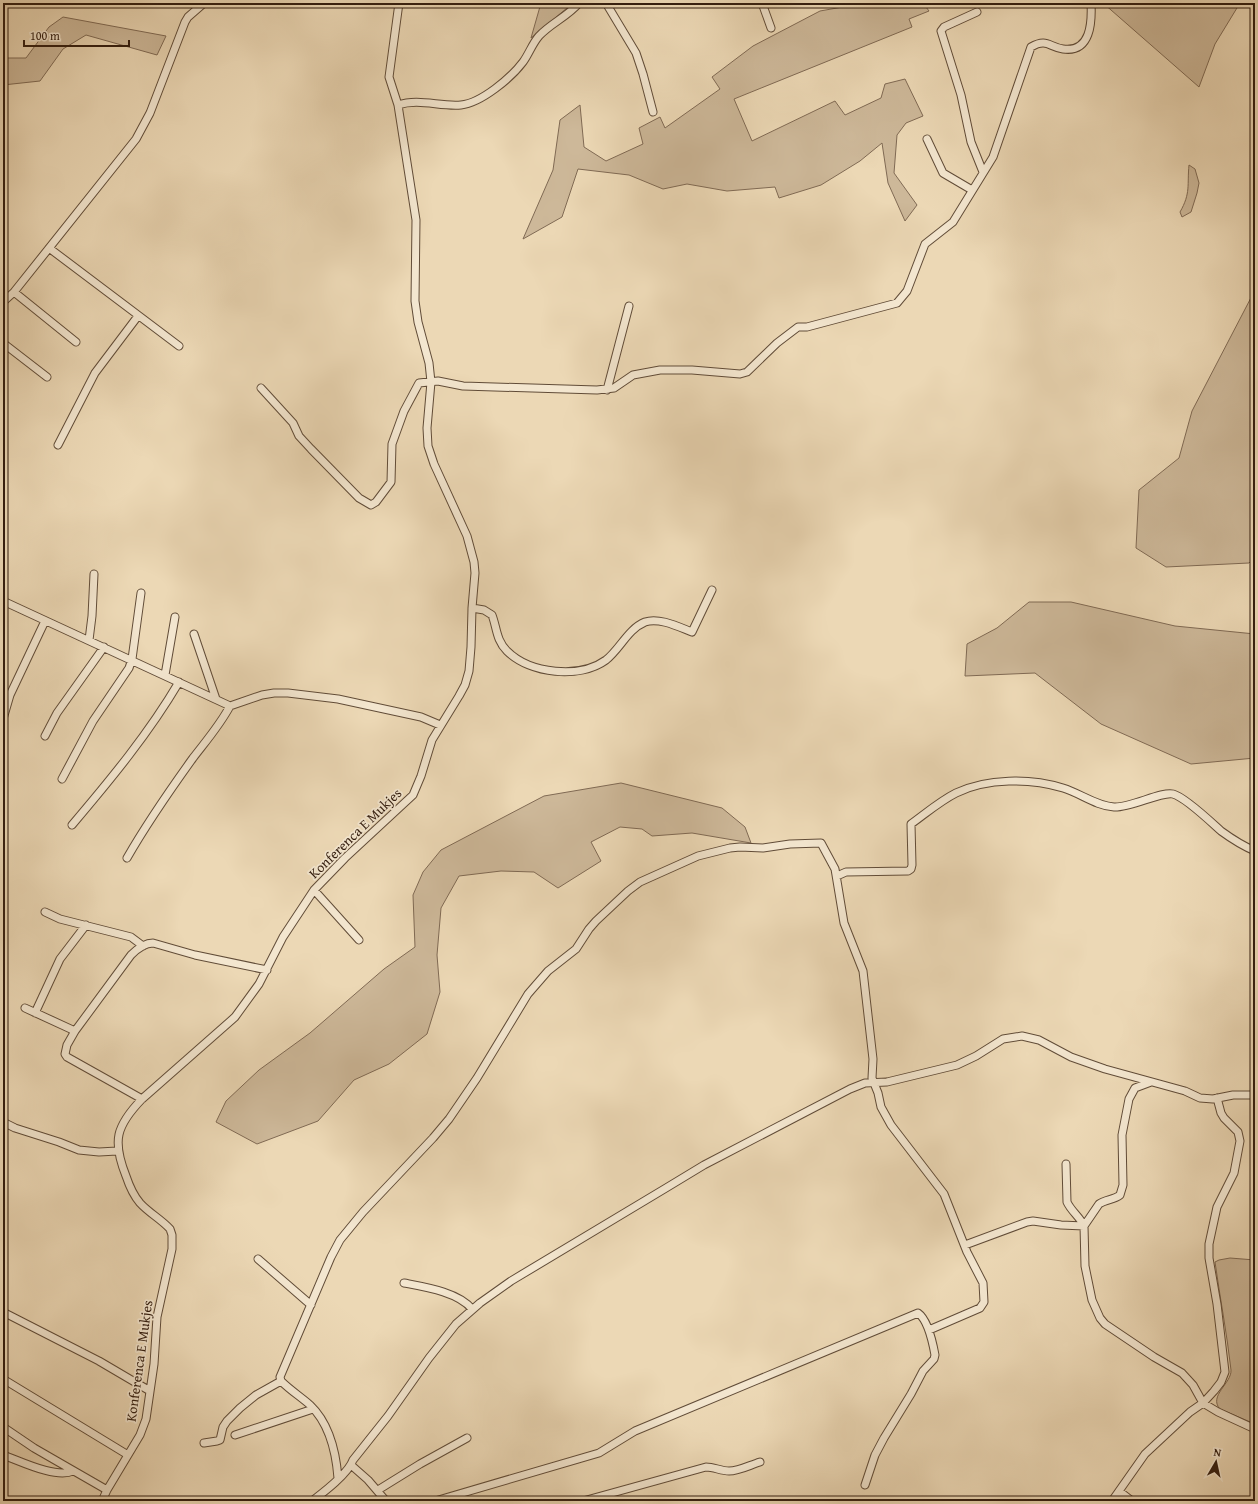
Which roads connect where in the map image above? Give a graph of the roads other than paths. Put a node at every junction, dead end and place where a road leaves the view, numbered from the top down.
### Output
1 (204, 3) edge
2 (399, 3) edge
3 (578, 3) edge
4 (606, 3) edge
5 (762, 3) edge
6 (1091, 3) edge
7 (977, 12) dead end
8 (771, 28) dead end
9 (398, 104) junction
10 (653, 112) dead end
11 (927, 139) dead end
12 (983, 172) junction
13 (972, 190) junction
14 (49, 248) junction
15 (14, 292) junction
16 (3, 302) edge
17 (629, 306) dead end
18 (138, 316) junction
19 (76, 342) dead end
20 (3, 343) edge
21 (179, 346) dead end
22 (47, 377) dead end
23 (431, 382) junction
24 (261, 388) dead end
25 (607, 390) junction
26 (58, 445) dead end
27 (94, 574) dead end
28 (712, 590) dead end
29 (141, 593) dead end
30 (3, 601) edge
31 (472, 608) junction
32 (175, 617) dead end
33 (45, 621) junction
34 (194, 634) dead end
35 (89, 640) junction
36 (104, 647) junction
37 (132, 660) junction
38 (165, 675) junction
39 (180, 682) junction
40 (216, 699) junction
41 (230, 706) junction
42 (3, 719) edge
43 (440, 725) junction
44 (45, 736) dead end
45 (62, 779) dead end
46 (72, 825) dead end
47 (1255, 851) edge
48 (127, 858) dead end
49 (837, 876) junction
50 (314, 890) junction
51 (45, 912) dead end
52 (86, 925) junction
53 (359, 940) dead end
54 (143, 946) junction
55 (267, 970) junction
56 (25, 1008) dead end
57 (36, 1012) junction
58 (75, 1031) junction
59 (1150, 1082) junction
60 (873, 1083) junction
61 (1255, 1095) edge
62 (1217, 1098) junction
63 (142, 1099) junction
64 (3, 1122) edge
65 (117, 1151) junction
66 (1066, 1164) dead end
67 (1084, 1226) junction
68 (965, 1245) junction
69 (258, 1259) dead end
70 (404, 1283) dead end
71 (311, 1305) junction
72 (472, 1309) junction
73 (3, 1312) edge
74 (929, 1330) junction
75 (3, 1379) edge
76 (281, 1382) junction
77 (150, 1391) junction
78 (1203, 1403) junction
79 (313, 1409) junction
80 (3, 1427) edge
81 (1255, 1429) edge
82 (235, 1435) dead end
83 (467, 1438) dead end
84 (204, 1443) dead end
85 (3, 1455) edge
86 (128, 1455) junction
87 (760, 1462) dead end
88 (351, 1465) junction
89 (73, 1471) junction
90 (338, 1478) junction
91 (865, 1485) dead end
92 (107, 1490) junction
93 (378, 1490) junction
94 (1119, 1491) junction
95 (102, 1501) edge
96 (312, 1501) edge
97 (386, 1501) edge
98 (435, 1501) edge
99 (583, 1501) edge
100 (1112, 1501) edge
101 (1132, 1501) edge

1 - 14 street
2 - 9 street, Konferenca E Mukjes
3 - 9 street
4 - 10 street
5 - 8 street
6 - 12 street
7 - 12 street
9 - 23 street, Konferenca E Mukjes
11 - 13 street
12 - 13 street
13 - 25 street
14 - 15 street
14 - 18 street
15 - 16 street
15 - 19 street
17 - 25 street
18 - 21 street
18 - 26 street
20 - 22 street
23 - 24 street
23 - 25 street
23 - 31 street, Konferenca E Mukjes
27 - 35 street
28 - 31 street
29 - 37 street
30 - 33 street
31 - 43 street, Konferenca E Mukjes
32 - 38 street
33 - 35 street
33 - 42 street
34 - 40 street
35 - 36 street
36 - 37 street
36 - 44 street
37 - 38 street
37 - 45 street
38 - 39 street
39 - 40 street
39 - 46 street
40 - 41 street
41 - 43 street
41 - 48 street
43 - 50 street, Konferenca E Mukjes
47 - 49 street
49 - 60 street
49 - 71 street
50 - 53 street
50 - 55 street, Konferenca E Mukjes
51 - 52 street
52 - 54 street
52 - 57 street
54 - 55 street
54 - 58 street
55 - 63 street, Konferenca E Mukjes
56 - 57 street
57 - 58 street
58 - 63 street
59 - 60 street
59 - 62 street
59 - 67 street
60 - 68 street
60 - 72 street
61 - 62 street
62 - 78 street
63 - 65 street, Konferenca E Mukjes
64 - 65 street
65 - 77 street, Konferenca E Mukjes
66 - 67 street
67 - 68 street
67 - 78 street
68 - 74 street
69 - 71 street
70 - 72 street
71 - 76 street
72 - 88 street
73 - 77 street
74 - 91 street
74 - 98 street
75 - 86 street
76 - 79 street
76 - 84 street
77 - 86 street, Konferenca E Mukjes
78 - 81 street
78 - 94 street
79 - 82 street
79 - 90 street
80 - 89 street
83 - 93 street
85 - 89 street
86 - 92 street, Konferenca E Mukjes
87 - 99 street
88 - 90 street
88 - 93 street
89 - 92 street
90 - 96 street
92 - 95 street, Konferenca E Mukjes
93 - 97 street
94 - 100 street
94 - 101 street

